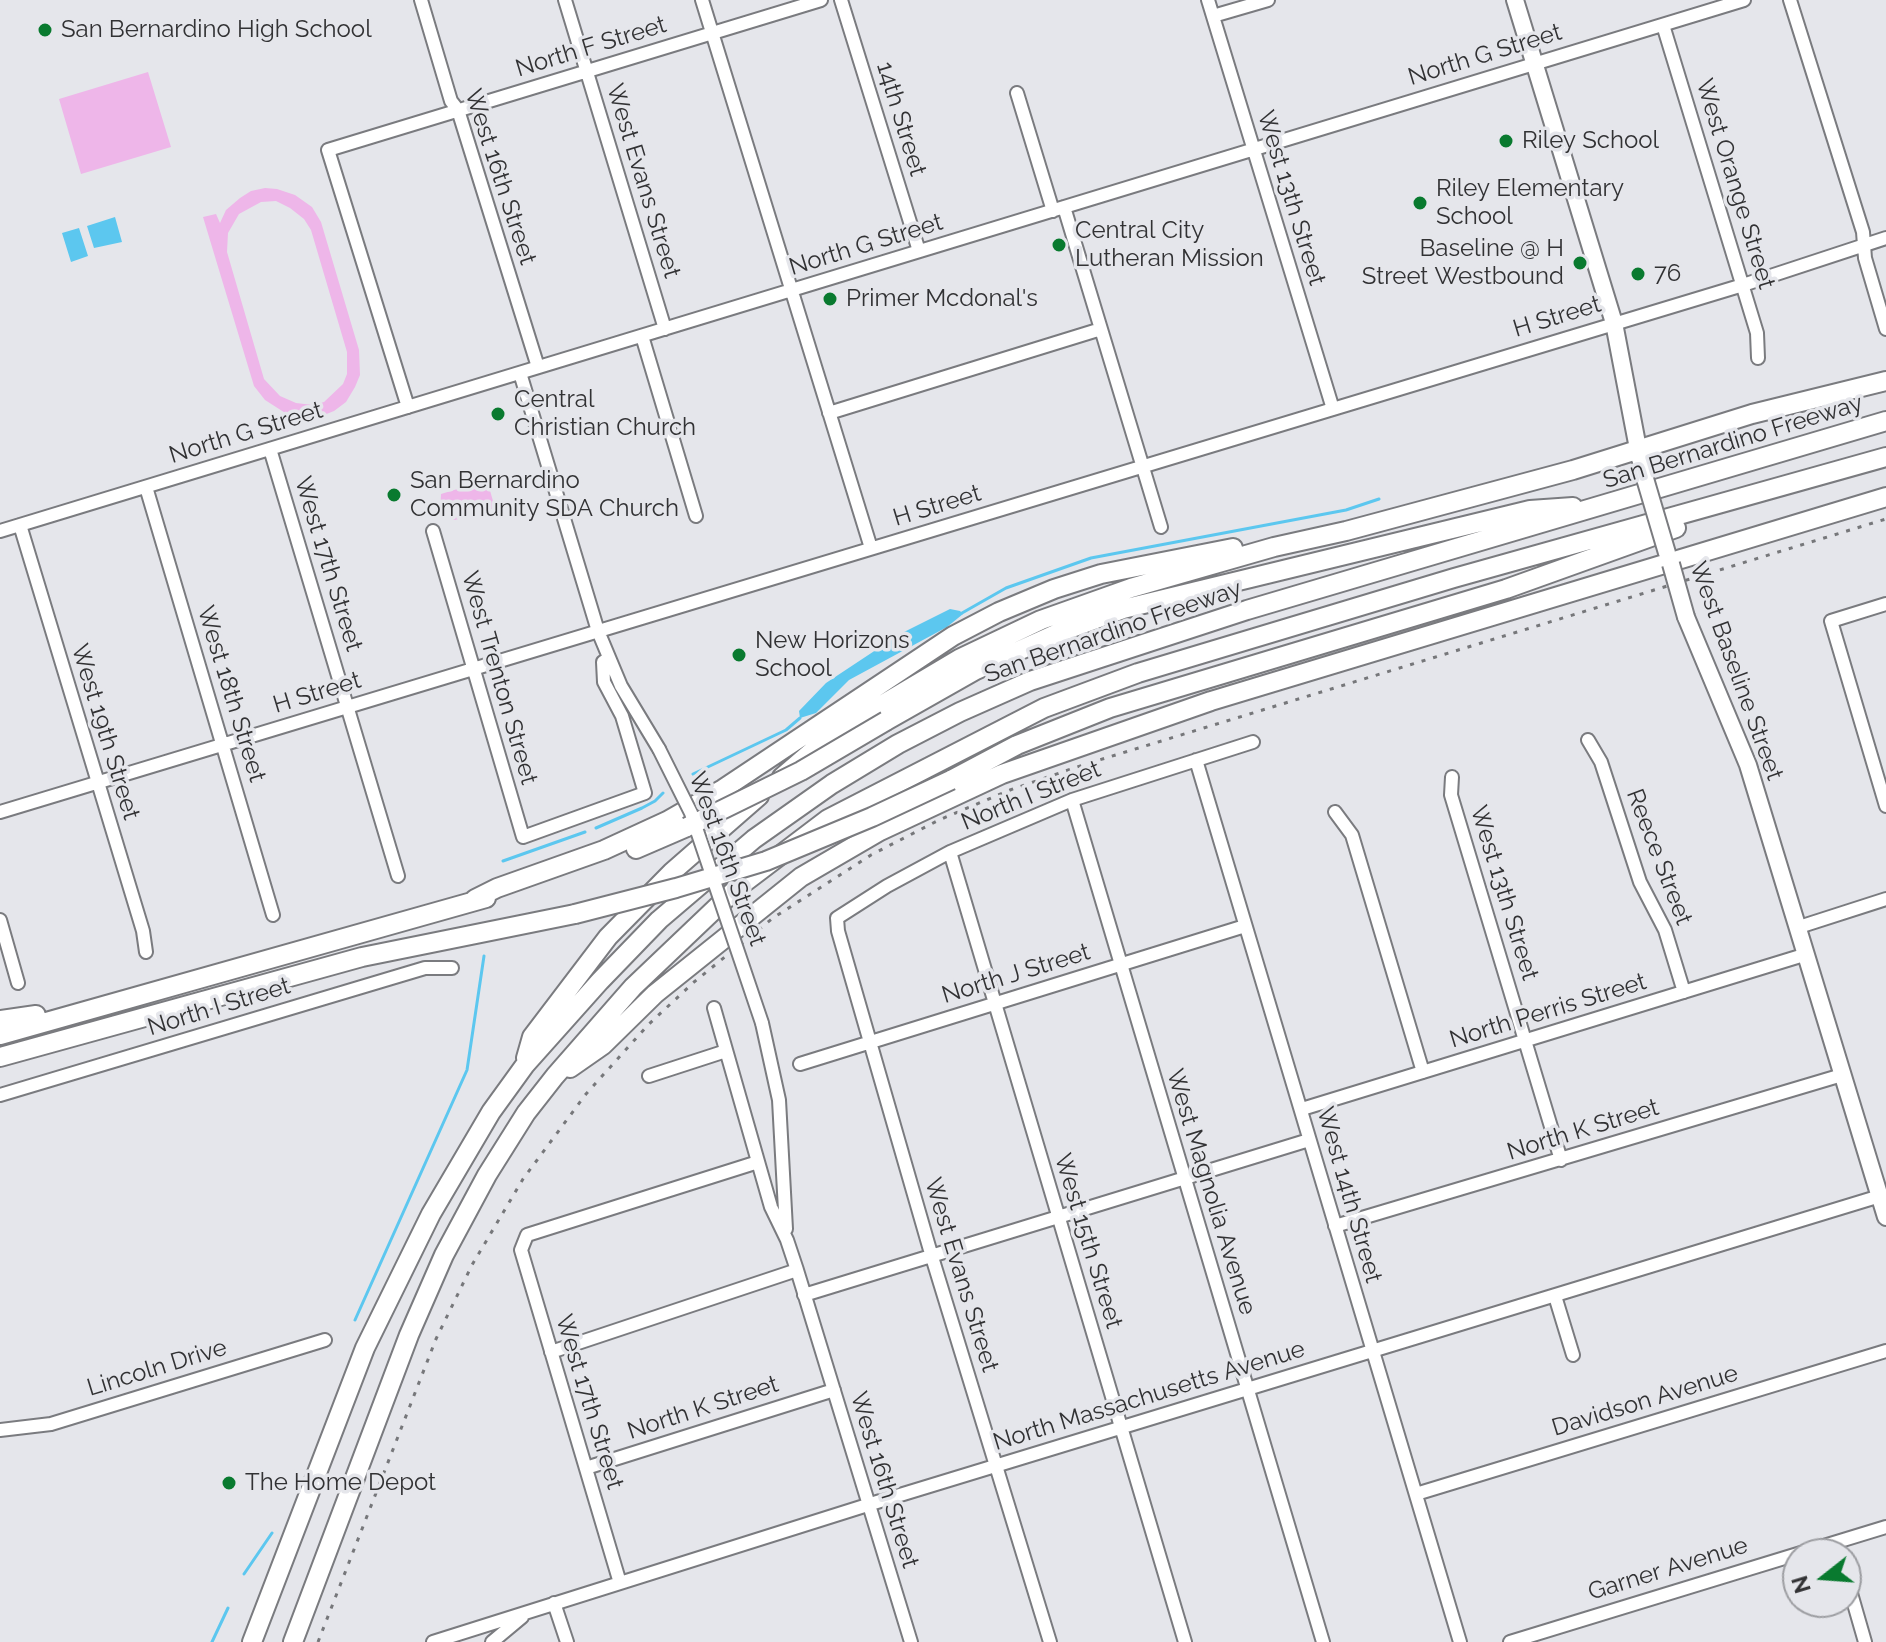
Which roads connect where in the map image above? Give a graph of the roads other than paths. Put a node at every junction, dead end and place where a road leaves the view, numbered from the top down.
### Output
1 (421, 0) edge
2 (565, 0) edge
3 (702, 0) edge
4 (821, 0) edge
5 (841, 0) edge
6 (1208, 0) edge
7 (1268, 0) edge
8 (1515, 0) edge
9 (1744, 0) edge
10 (1790, 0) edge
11 (1213, 16) junction
12 (1663, 25) junction
13 (712, 33) junction
14 (1534, 63) junction
15 (586, 71) junction
16 (1017, 93) dead end
17 (458, 110) junction
18 (1253, 150) junction
19 (1058, 209) junction
20 (1886, 238) edge
21 (1863, 246) junction
22 (919, 251) junction
23 (1743, 285) junction
24 (791, 290) junction
25 (1614, 323) junction
26 (665, 329) junction
27 (1101, 329) junction
28 (1886, 329) edge
29 (642, 336) junction
30 (1758, 358) dead end
31 (538, 367) junction
32 (520, 373) junction
33 (1886, 381) edge
34 (408, 407) junction
35 (1333, 409) junction
36 (829, 413) junction
37 (1886, 421) edge
38 (270, 449) junction
39 (1639, 457) junction
40 (1886, 457) edge
41 (1143, 466) junction
42 (1819, 476) junction
43 (146, 487) junction
44 (1886, 497) edge
45 (1608, 504) junction
46 (696, 516) dead end
47 (20, 525) junction
48 (1161, 527) dead end
49 (0, 531) edge
50 (433, 531) dead end
51 (1274, 547) junction
52 (871, 548) junction
53 (1671, 564) junction
54 (1886, 604) edge
55 (598, 631) junction
56 (609, 658) junction
57 (472, 669) junction
58 (1211, 701) junction
59 (348, 707) junction
60 (1588, 740) dead end
61 (1253, 742) dead end
62 (223, 744) junction
63 (1017, 745) junction
64 (1196, 760) junction
65 (1452, 777) dead end
66 (97, 782) junction
67 (1072, 800) junction
68 (1886, 806) edge
69 (0, 812) edge
70 (1335, 812) dead end
71 (950, 852) junction
72 (398, 876) dead end
73 (475, 899) junction
74 (1886, 899) edge
75 (273, 915) dead end
76 (837, 918) joint
77 (0, 920) edge
78 (1245, 926) junction
79 (1799, 927) junction
80 (146, 952) dead end
81 (1807, 954) junction
82 (1121, 965) junction
83 (452, 968) dead end
84 (18, 983) dead end
85 (1684, 992) junction
86 (996, 1003) junction
87 (98, 1007) junction
88 (714, 1008) dead end
89 (0, 1020) edge
90 (0, 1035) edge
91 (1526, 1041) junction
92 (870, 1042) junction
93 (726, 1051) junction
94 (0, 1057) edge
95 (800, 1064) dead end
96 (525, 1065) junction
97 (1423, 1072) junction
98 (1842, 1075) junction
99 (555, 1076) junction
100 (649, 1076) dead end
101 (0, 1095) edge
102 (1302, 1109) junction
103 (1309, 1140) junction
104 (1561, 1160) junction
105 (758, 1162) junction
106 (1183, 1179) junction
107 (1880, 1196) junction
108 (1886, 1217) edge
109 (1058, 1218) junction
110 (1335, 1226) junction
111 (787, 1240) junction
112 (932, 1257) junction
113 (797, 1270) junction
114 (804, 1295) junction
115 (1555, 1296) junction
116 (325, 1340) dead end
117 (1372, 1351) junction
118 (1886, 1351) edge
119 (551, 1352) junction
120 (1573, 1355) dead end
121 (1247, 1388) junction
122 (834, 1390) junction
123 (1122, 1428) junction
124 (0, 1430) edge
125 (996, 1467) junction
126 (586, 1468) junction
127 (1416, 1494) junction
128 (868, 1506) junction
129 (1886, 1527) edge
130 (1861, 1538) edge
131 (1782, 1564) edge
132 (620, 1583) junction
133 (554, 1603) junction
134 (527, 1613) junction
135 (1858, 1618) edge
136 (252, 1642) edge
137 (293, 1642) edge
138 (433, 1642) edge
139 (492, 1642) edge
140 (567, 1642) edge
141 (911, 1642) edge
142 (1050, 1642) edge
143 (1185, 1642) edge
144 (1323, 1642) edge
145 (1460, 1642) edge
146 (1510, 1642) edge
147 (1865, 1642) edge

1 - 17 street, West 16th Street
2 - 15 street, West Evans Street
3 - 13 street
4 - 13 street, North F Street
5 - 22 street, 14th Street
6 - 11 street, West 13th Street
7 - 11 street
8 - 14 main road, West Baseline Street
9 - 12 street, North G Street
10 - 21 street
11 - 18 street, West 13th Street
12 - 14 street, North G Street
12 - 23 street, West Orange Street
13 - 15 street, North F Street
13 - 24 street
14 - 18 street, North G Street
14 - 25 main road, West Baseline Street
15 - 17 street, North F Street
15 - 26 street, West Evans Street
16 - 19 street
17 - 31 street, West 16th Street
17 - 34 street, North F Street
18 - 19 street, North G Street
18 - 35 street, West 13th Street
19 - 22 street, North G Street
19 - 27 street
20 - 21 street, H Street
21 - 23 street, H Street
21 - 28 street
22 - 24 street, North G Street
23 - 25 street, H Street
23 - 30 street, West Orange Street
24 - 26 street, North G Street
24 - 36 street
25 - 35 street, H Street
25 - 39 main road, West Baseline Street
26 - 29 street, North G Street
27 - 36 street
27 - 41 street
29 - 31 street, North G Street
29 - 46 street
31 - 32 street, North G Street
32 - 34 street, North G Street
32 - 55 street, West 16th Street
33 - 39 highway
34 - 38 street, North G Street
35 - 41 street, H Street
36 - 52 street
37 - 45 highway, San Bernardino Freeway
38 - 43 street, North G Street
38 - 59 street, West 17th Street
39 - 51 highway
39 - 53 main road, West Baseline Street, bridge
40 - 42 highway, San Bernardino Freeway
41 - 48 street
41 - 52 street, H Street
42 - 63 highway
42 - 99 highway, San Bernardino Freeway
43 - 47 street, North G Street
43 - 62 street, West 18th Street
44 - 53 highway
45 - 73 highway, bridge
45 - 96 highway, San Bernardino Freeway
47 - 49 street, North G Street
47 - 66 street, West 19th Street
50 - 57 street, West Trenton Street
51 - 73 highway
51 - 96 highway
52 - 55 street, H Street
53 - 58 highway
53 - 79 main road, West Baseline Street, bridge
54 - 68 street
55 - 56 street, West 16th Street
55 - 57 street, H Street
56 - 57 street, West Trenton Street
56 - 111 street, West 16th Street, bridge
57 - 59 street, H Street
58 - 63 highway
58 - 99 highway
59 - 62 street, H Street
59 - 72 street, West 17th Street
60 - 85 street, Reece Street
61 - 64 street, North I Street
62 - 66 street, H Street
62 - 75 street, West 18th Street
63 - 94 highway, bridge
64 - 67 street, North I Street
64 - 78 street, West 14th Street
65 - 91 street, West 13th Street
66 - 69 street, H Street
66 - 80 street, West 19th Street
67 - 71 street, North I Street
67 - 82 street, West Magnolia Avenue
70 - 97 street
71 - 76 street, North I Street
71 - 86 street, West 15th Street
73 - 87 highway
74 - 79 street
76 - 92 street, West Evans Street
77 - 84 street
78 - 82 street, North J Street
78 - 102 street, West 14th Street
79 - 81 main road, West Baseline Street
81 - 85 street, North Perris Street
81 - 98 main road, West Baseline Street
82 - 86 street, North J Street
82 - 106 street, West Magnolia Avenue
83 - 101 street, North I Street
85 - 91 street, North Perris Street
86 - 92 street, North J Street
86 - 109 street, West 15th Street
87 - 89 highway
87 - 90 highway
88 - 93 street, West 16th Street
91 - 97 street, North Perris Street
91 - 104 street, West 13th Street
92 - 95 street, North J Street
92 - 112 street, West Evans Street
93 - 100 street
93 - 105 street, West 16th Street
96 - 136 highway, San Bernardino Freeway
97 - 102 street, North Perris Street
98 - 104 street, North K Street
98 - 107 main road, West Baseline Street
99 - 137 highway, San Bernardino Freeway
102 - 103 street, West 14th Street
103 - 106 street
103 - 110 street, West 14th Street
104 - 110 street, North K Street
105 - 111 street, West 16th Street
105 - 119 street, West 17th Street
106 - 109 street
106 - 121 street, West Magnolia Avenue
107 - 108 main road, West Baseline Street
107 - 115 street, North Massachusetts Avenue
109 - 112 street
109 - 123 street, West 15th Street
110 - 117 street, West 14th Street
111 - 113 street, West 16th Street
112 - 114 street
112 - 125 street, West Evans Street
113 - 114 street, West 16th Street
113 - 119 street
114 - 122 street, West 16th Street
115 - 117 street, North Massachusetts Avenue
115 - 120 street
116 - 124 street, Lincoln Drive
117 - 121 street, North Massachusetts Avenue
117 - 127 street, West 14th Street
118 - 127 street, Davidson Avenue
119 - 126 street, West 17th Street
121 - 123 street, North Massachusetts Avenue
121 - 144 street, West Magnolia Avenue
122 - 126 street, North K Street
122 - 128 street, West 16th Street
123 - 125 street, North Massachusetts Avenue
123 - 143 street, West 15th Street
125 - 128 street, North Massachusetts Avenue
125 - 142 street, West Evans Street
126 - 132 street, West 17th Street
127 - 145 street, West 14th Street
128 - 132 street, North Massachusetts Avenue
128 - 141 street, West 16th Street
129 - 130 street, Garner Avenue
131 - 146 street, Garner Avenue
132 - 133 street, North Massachusetts Avenue
133 - 134 street, North Massachusetts Avenue
133 - 140 street
134 - 138 street, North Massachusetts Avenue
134 - 139 street
135 - 147 street

